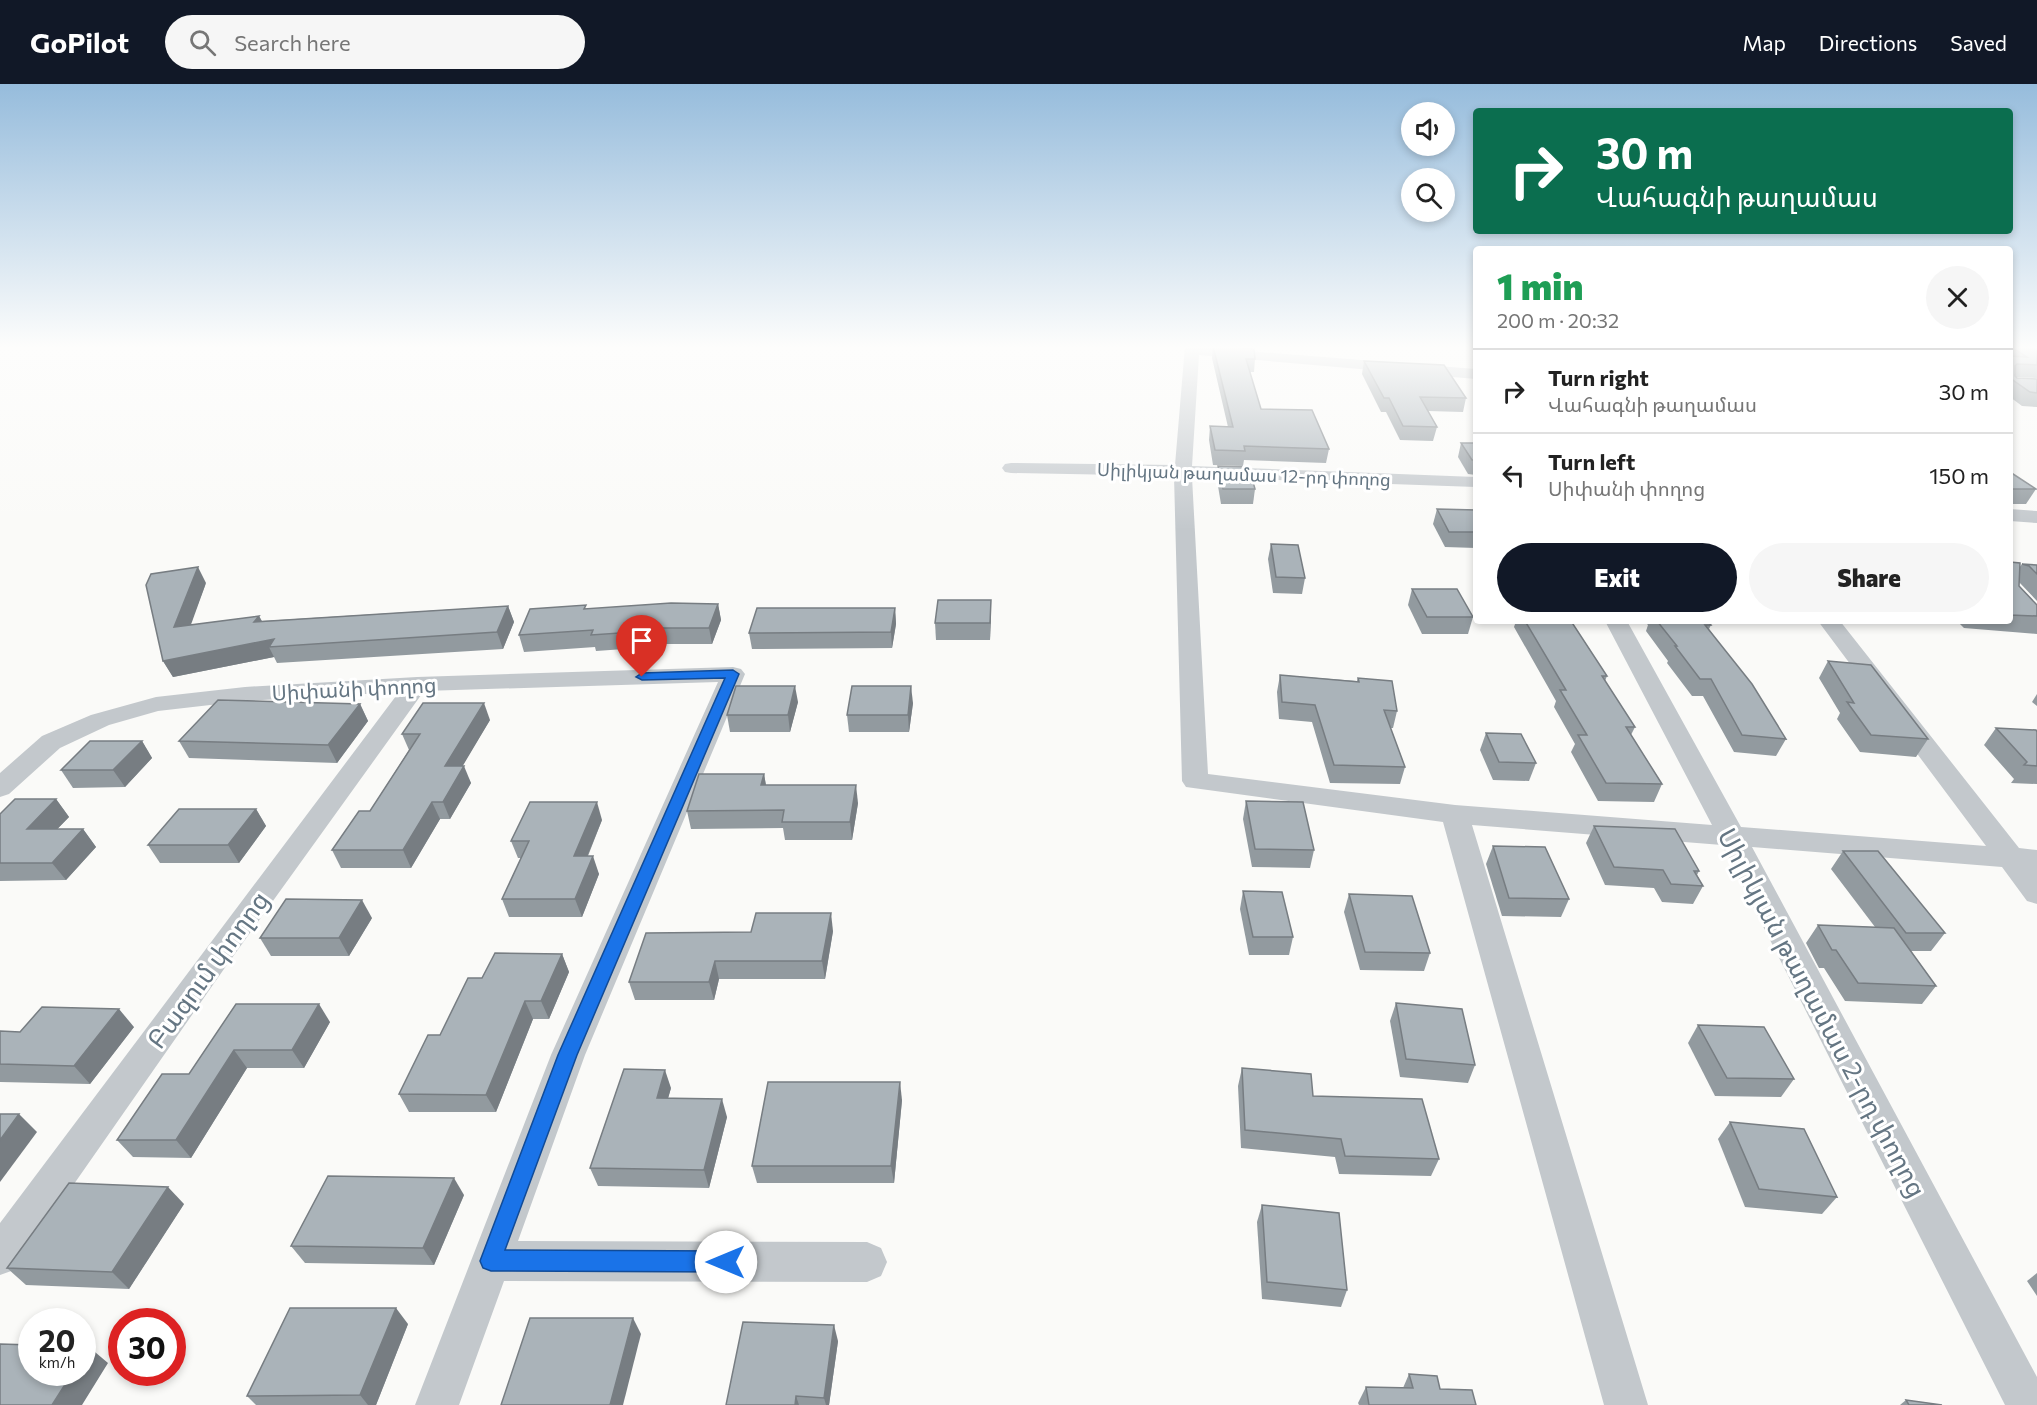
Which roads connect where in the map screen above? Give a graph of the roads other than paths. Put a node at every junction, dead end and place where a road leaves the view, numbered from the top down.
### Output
1 (1187, 408) edge
2 (1011, 468) dead end
3 (1183, 471) junction
4 (1473, 482) edge
5 (2013, 515) edge
6 (2037, 517) edge
7 (1618, 624) edge
8 (1831, 624) edge
9 (417, 684) junction
10 (0, 788) edge
11 (1455, 814) junction
12 (1733, 838) junction
13 (2023, 858) edge
14 (2037, 893) edge
15 (0, 1256) edge
16 (491, 1261) junction
17 (867, 1262) dead end
18 (436, 1405) edge
19 (1626, 1405) edge
20 (2028, 1405) edge

1 - 3 street
2 - 3 street, Սիլիկյան թաղամաս 12-րդ փողոց
3 - 4 street, Սիլիկյան թաղամաս 12-րդ փողոց
3 - 11 street
5 - 6 street
7 - 12 street, Սիլիկյան թաղամաս 2-րդ փողոց
8 - 13 street
9 - 10 street, Սիփանի փողոց
9 - 15 street, Բազում փողոց
9 - 16 street, Սիփանի փողոց
11 - 12 street
11 - 19 street
12 - 13 street
12 - 20 street, Սիլիկյան թաղամաս 2-րդ փողոց
13 - 14 street
16 - 17 street
16 - 18 street

